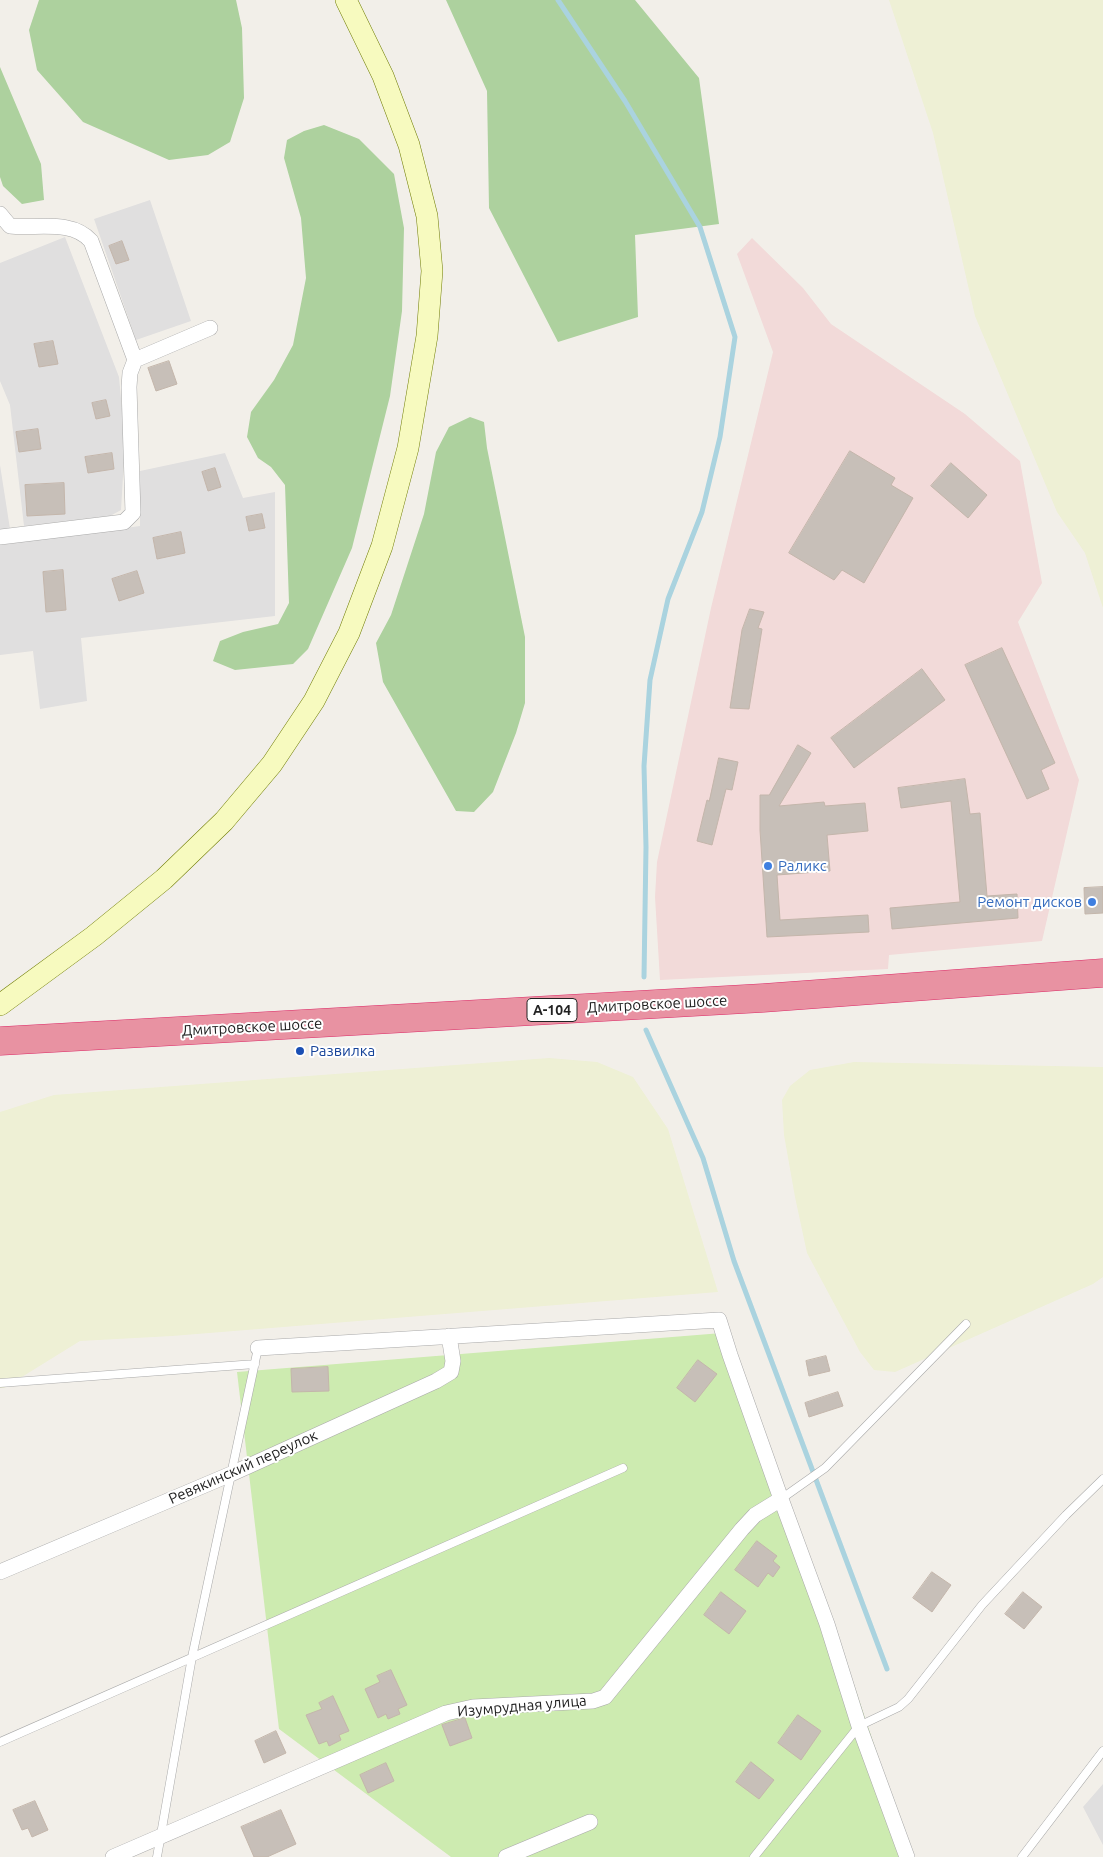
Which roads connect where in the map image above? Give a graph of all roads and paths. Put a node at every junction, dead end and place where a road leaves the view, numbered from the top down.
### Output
1 (346, 0) edge
2 (0, 214) edge
3 (210, 328) dead end
4 (135, 360) junction
5 (0, 537) edge
6 (1103, 974) edge
7 (0, 1005) edge
8 (0, 1041) edge
9 (966, 1324) dead end
10 (449, 1336) junction
11 (258, 1348) joint
12 (255, 1364) junction
13 (0, 1383) edge
14 (623, 1468) dead end
15 (231, 1474) junction
16 (1103, 1479) edge
17 (781, 1499) junction
18 (0, 1572) edge
19 (192, 1657) junction
20 (859, 1726) junction
21 (0, 1742) edge
22 (1103, 1751) edge
23 (590, 1822) dead end
24 (161, 1836) junction
25 (113, 1857) edge
26 (158, 1857) edge
27 (506, 1857) edge
28 (754, 1857) edge
29 (908, 1857) edge
30 (1022, 1857) edge

1 - 7 street
2 - 4 street
3 - 4 street
4 - 5 street
6 - 8 highway, Дмитровское шоссе / А-104
9 - 17 lane
10 - 11 street
10 - 15 street, Ревякинский переулок
10 - 17 street
11 - 12 lane
12 - 13 lane
12 - 15 lane
14 - 19 lane
15 - 18 street, Ревякинский переулок
15 - 19 lane
16 - 20 lane
17 - 20 street
17 - 24 street, Изумрудная улица
19 - 21 lane
19 - 24 lane
20 - 28 lane
20 - 29 street
22 - 30 lane
23 - 27 street
24 - 25 street, Изумрудная улица
24 - 26 lane

